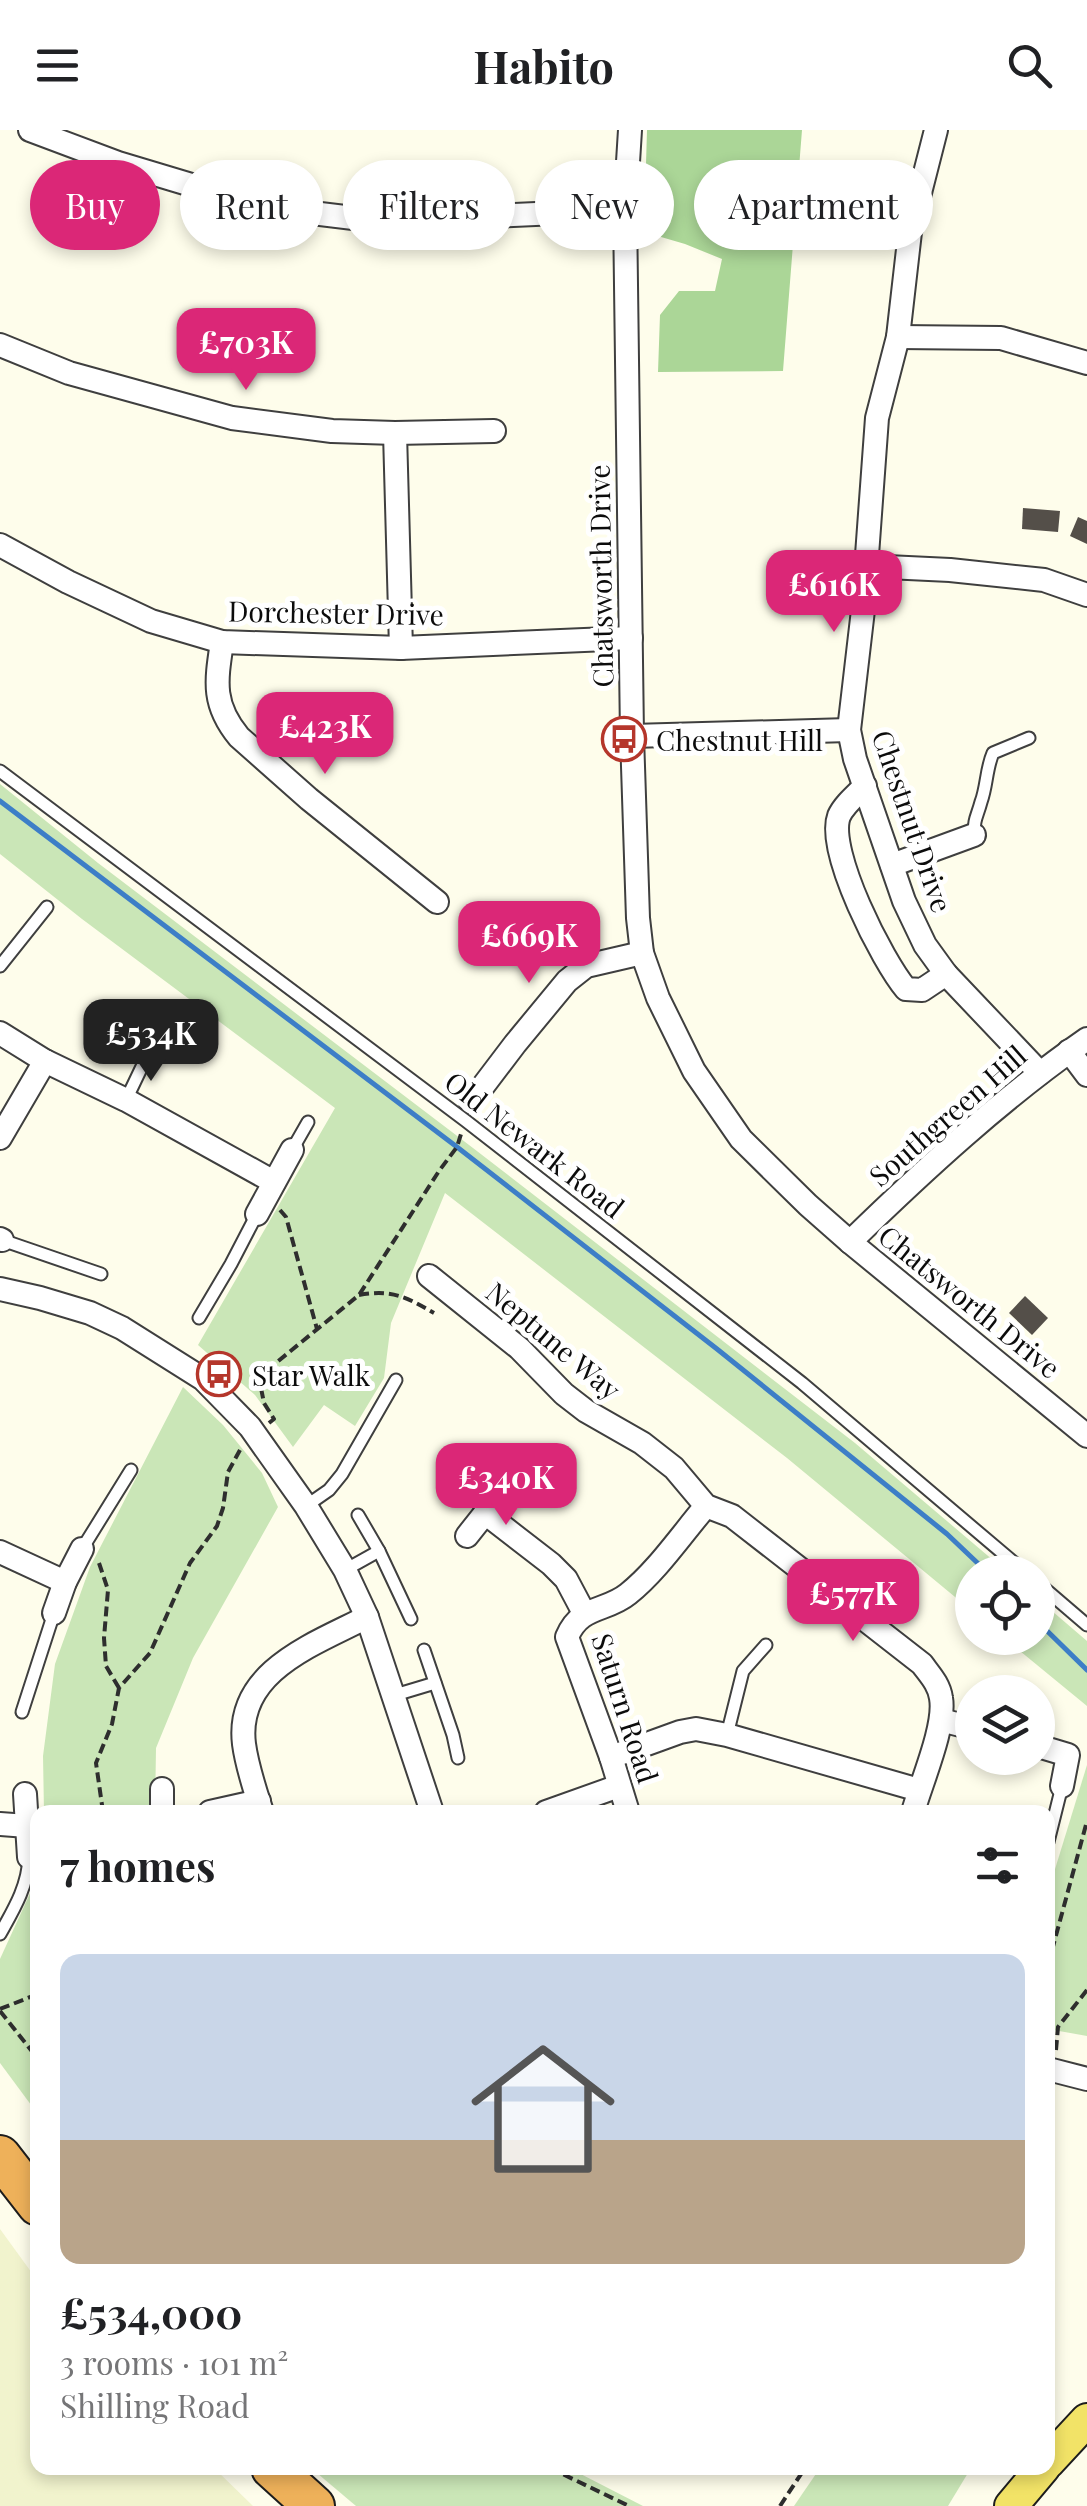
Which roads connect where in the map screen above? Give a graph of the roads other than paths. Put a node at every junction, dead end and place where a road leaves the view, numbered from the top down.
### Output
1 (30, 130) edge
2 (630, 130) edge
3 (936, 130) edge
4 (628, 160) edge
5 (535, 214) edge
6 (626, 250) edge
7 (898, 336) junction
8 (0, 345) edge
9 (1087, 363) edge
10 (494, 431) dead end
11 (396, 433) junction
12 (0, 545) edge
13 (866, 566) junction
14 (1087, 596) edge
15 (630, 638) junction
16 (222, 642) junction
17 (401, 648) junction
18 (849, 730) junction
19 (632, 736) junction
20 (1029, 738) dead end
21 (0, 771) edge
22 (865, 786) junction
23 (974, 835) joint
24 (892, 865) junction
25 (437, 902) dead end
26 (47, 908) dead end
27 (642, 953) junction
28 (0, 966) edge
29 (946, 974) junction
30 (175, 1008) dead end
31 (0, 1033) edge
32 (1078, 1045) edge
33 (45, 1061) junction
34 (1040, 1074) junction
35 (1087, 1075) edge
36 (126, 1100) junction
37 (471, 1102) dead end
38 (308, 1122) dead end
39 (0, 1138) edge
40 (292, 1150) joint
41 (265, 1198) junction
42 (1, 1239) edge
43 (850, 1242) junction
44 (101, 1274) dead end
45 (429, 1276) dead end
46 (0, 1289) edge
47 (450, 1294) junction
48 (434, 1313) road end
49 (199, 1318) dead end
50 (396, 1380) dead end
51 (1087, 1436) edge
52 (522, 1465) dead end
53 (131, 1470) dead end
54 (505, 1488) joint
55 (306, 1506) junction
56 (706, 1506) junction
57 (485, 1513) junction
58 (358, 1515) dead end
59 (467, 1536) dead end
60 (82, 1549) joint
61 (379, 1551) junction
62 (0, 1552) edge
63 (1005, 1555) edge
64 (345, 1570) junction
65 (65, 1582) junction
66 (1055, 1598) edge
67 (54, 1613) joint
68 (584, 1613) junction
69 (367, 1617) junction
70 (410, 1620) dead end
71 (1087, 1625) edge
72 (766, 1645) dead end
73 (424, 1650) dead end
74 (435, 1683) junction
75 (394, 1695) junction
76 (22, 1712) dead end
77 (941, 1720) junction
78 (955, 1724) edge
79 (727, 1735) junction
80 (1055, 1751) edge
81 (612, 1756) junction
82 (458, 1758) dead end
83 (619, 1786) junction
84 (1062, 1786) joint
85 (25, 1794) dead end
86 (916, 1801) edge
87 (260, 1805) edge
88 (430, 1805) edge
89 (566, 1805) edge
90 (626, 1805) edge
91 (1055, 1814) edge
92 (0, 1824) edge
93 (27, 1826) junction
94 (29, 1857) joint
95 (0, 1934) edge
96 (1055, 2070) edge
97 (1087, 2079) edge
98 (0, 2156) edge
99 (30, 2195) edge
100 (1087, 2420) edge
101 (1055, 2454) edge
102 (280, 2475) edge
103 (1037, 2475) edge
104 (314, 2506) edge
105 (1011, 2506) edge

1 - 5 street
2 - 4 street, Chatsworth Drive
3 - 7 street, Chestnut Drive
6 - 15 street, Chatsworth Drive
7 - 9 street
7 - 13 street, Chestnut Drive
8 - 11 street
10 - 11 street
11 - 17 street
12 - 16 street, Dorchester Drive
13 - 14 street
13 - 18 street, Chestnut Drive
15 - 17 street, Dorchester Drive
15 - 19 street, Chatsworth Drive
16 - 17 street, Dorchester Drive
16 - 25 street
18 - 19 street
18 - 22 street, Chestnut Drive
19 - 27 street, Chatsworth Drive
20 - 23 lane
21 - 63 lane, Old Newark Road
22 - 24 street, Chestnut Drive
22 - 29 street
23 - 24 street
24 - 29 street, Chestnut Drive
26 - 28 lane
27 - 37 street
27 - 43 street, Chatsworth Drive
29 - 34 street, Chestnut Drive
30 - 36 lane
31 - 33 street
32 - 34 street, Southgreen Hill
32 - 35 street
33 - 36 street
33 - 39 street
34 - 43 street, Southgreen Hill
36 - 41 street
38 - 40 lane
40 - 41 street
41 - 49 lane
42 - 44 lane
43 - 51 street, Chatsworth Drive
45 - 47 street, Neptune Way
46 - 55 street
47 - 48 street, Neptune Way
47 - 56 street, Neptune Way
50 - 55 lane
52 - 54 lane
53 - 60 lane
54 - 57 street
55 - 64 street
56 - 68 street, Saturn Road
56 - 77 street, Neptune Way
57 - 59 street
57 - 68 street
58 - 61 lane
60 - 65 street
61 - 64 lane
61 - 70 lane
62 - 65 street
64 - 69 street
65 - 67 street
66 - 71 lane
67 - 76 lane
68 - 81 street, Saturn Road
69 - 75 street
69 - 87 street
72 - 79 lane
73 - 74 lane
74 - 75 lane
74 - 82 lane
75 - 88 street
77 - 78 street
77 - 86 street
79 - 81 street
79 - 86 street
80 - 84 street
81 - 83 street, Saturn Road
83 - 89 street
83 - 90 street, Saturn Road
84 - 91 lane
85 - 93 street
92 - 93 street
93 - 94 street
94 - 95 lane
96 - 97 street
98 - 99 highway
100 - 101 main road
102 - 104 highway
103 - 105 main road

